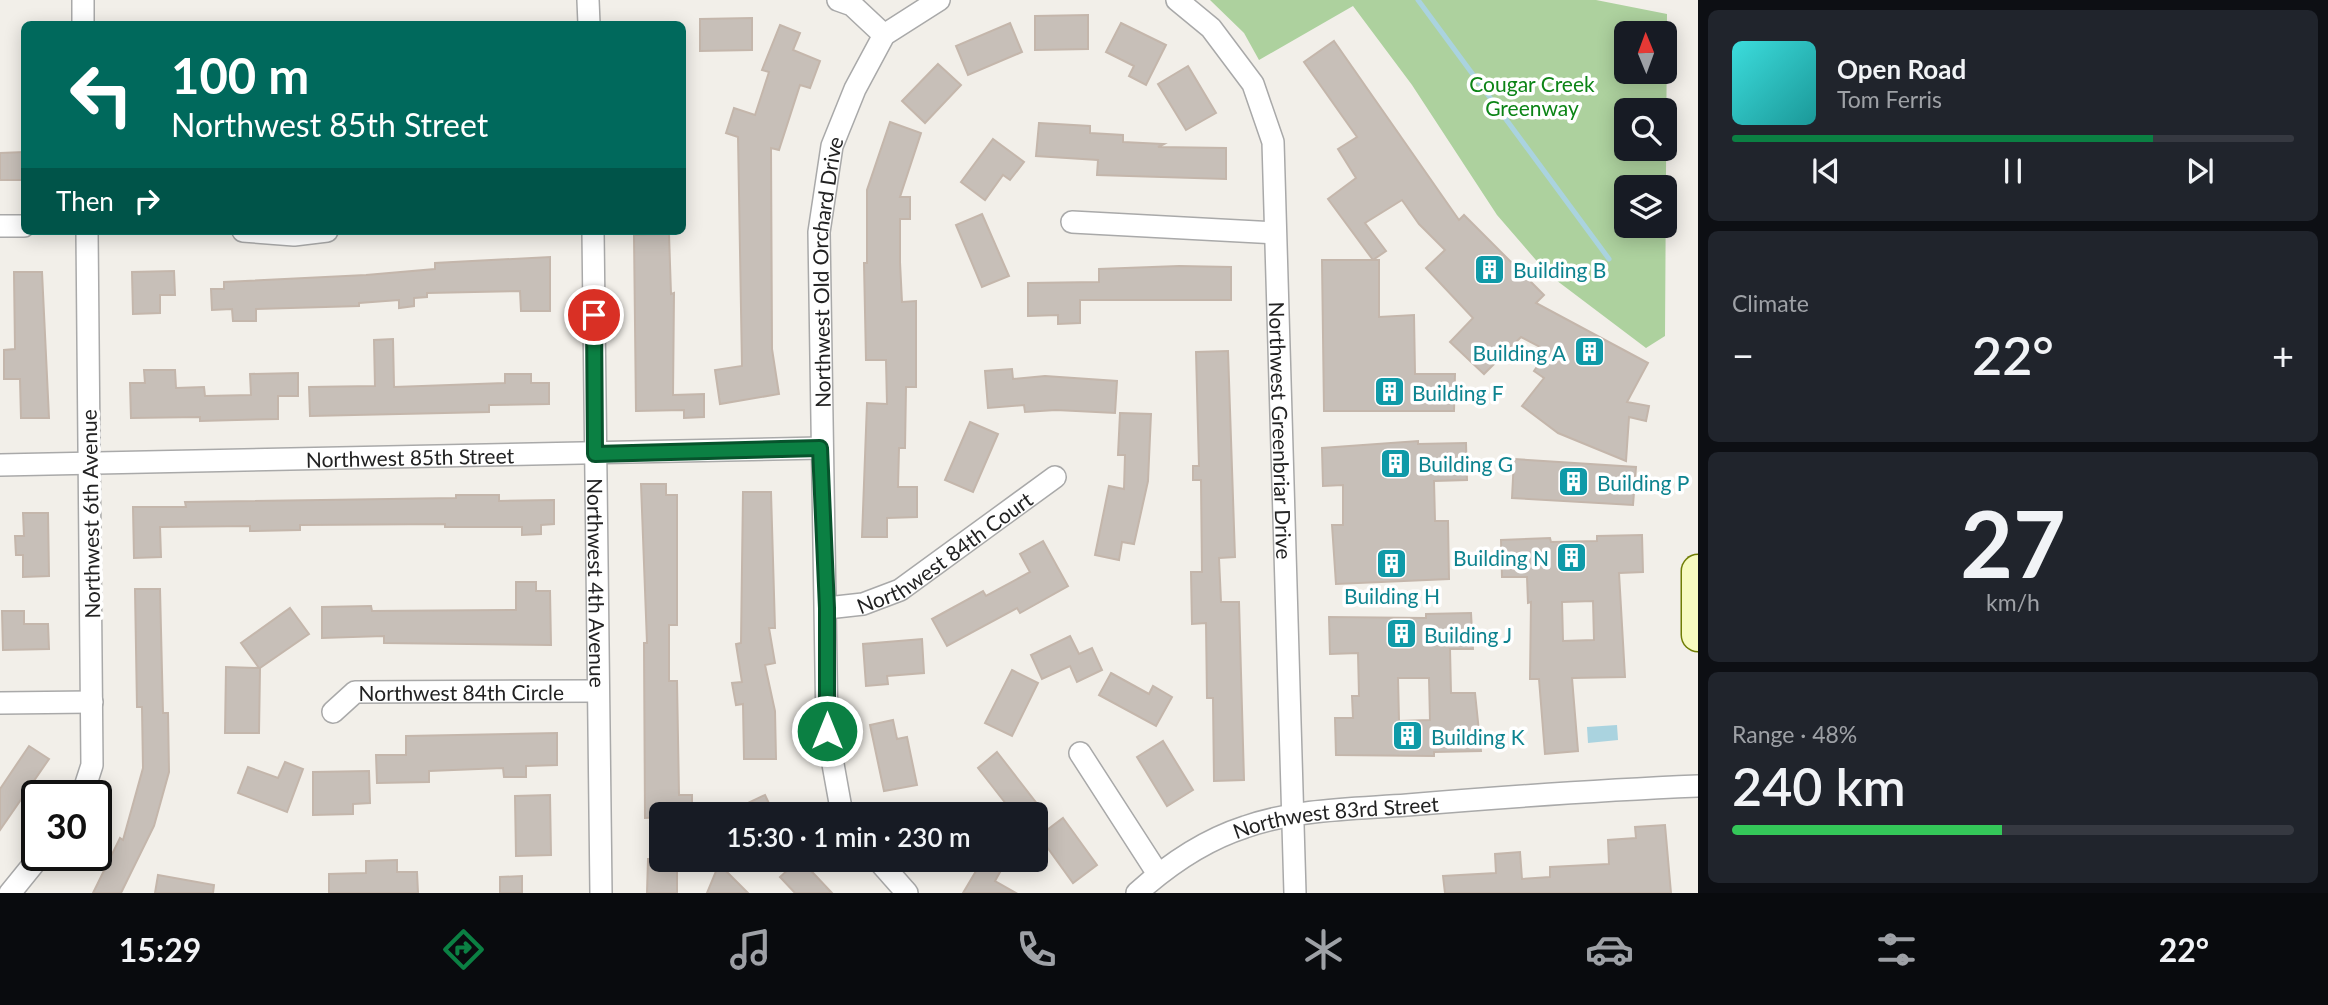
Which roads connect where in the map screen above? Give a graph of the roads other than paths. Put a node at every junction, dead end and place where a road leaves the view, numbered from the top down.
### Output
1 (83, 0) edge
2 (589, 0) edge
3 (838, 0) edge
4 (939, 0) edge
5 (1177, 0) edge
6 (83, 21) edge
7 (589, 21) edge
8 (884, 35) junction
9 (1072, 222) dead end
10 (0, 226) edge
11 (21, 226) edge
12 (1275, 233) junction
13 (87, 235) edge
14 (593, 235) edge
15 (820, 448) junction
16 (595, 454) junction
17 (90, 463) junction
18 (0, 465) edge
19 (1055, 477) dead end
20 (1698, 571) edge
21 (827, 608) junction
22 (1698, 635) edge
23 (597, 691) junction
24 (92, 702) junction
25 (0, 703) edge
26 (333, 712) dead end
27 (1080, 753) dead end
28 (87, 780) edge
29 (1698, 786) edge
30 (840, 802) edge
31 (1292, 814) junction
32 (30, 871) edge
33 (888, 872) edge
34 (1158, 874) junction
35 (18, 890) edge
36 (601, 893) edge
37 (906, 893) edge
38 (1137, 893) edge
39 (1295, 893) edge

1 - 6 street
2 - 7 street
3 - 8 street
4 - 8 street
5 - 12 street, Northwest Greenbriar Drive
8 - 15 street, Northwest Old Orchard Drive
9 - 12 street
10 - 11 street
12 - 31 street, Northwest Greenbriar Drive
13 - 17 street, Northwest 6th Avenue
14 - 16 street, Northwest 4th Avenue
15 - 16 street, Northwest 85th Street
15 - 21 street, Northwest Old Orchard Drive
16 - 17 street, Northwest 85th Street
16 - 23 street, Northwest 4th Avenue
17 - 18 street, Northwest 85th Street
17 - 24 street, Northwest 6th Avenue
19 - 21 street, Northwest 84th Court
20 - 22 main road
21 - 30 street, Northwest Old Orchard Drive
23 - 26 street, Northwest 84th Circle
23 - 36 street, Northwest 4th Avenue
24 - 25 street
24 - 28 street, Northwest 6th Avenue
27 - 34 street
29 - 31 street, Northwest 83rd Street
31 - 34 street, Northwest 83rd Street
31 - 39 street, Northwest Greenbriar Drive
32 - 35 street
33 - 37 street
34 - 38 street, Northwest 83rd Street

